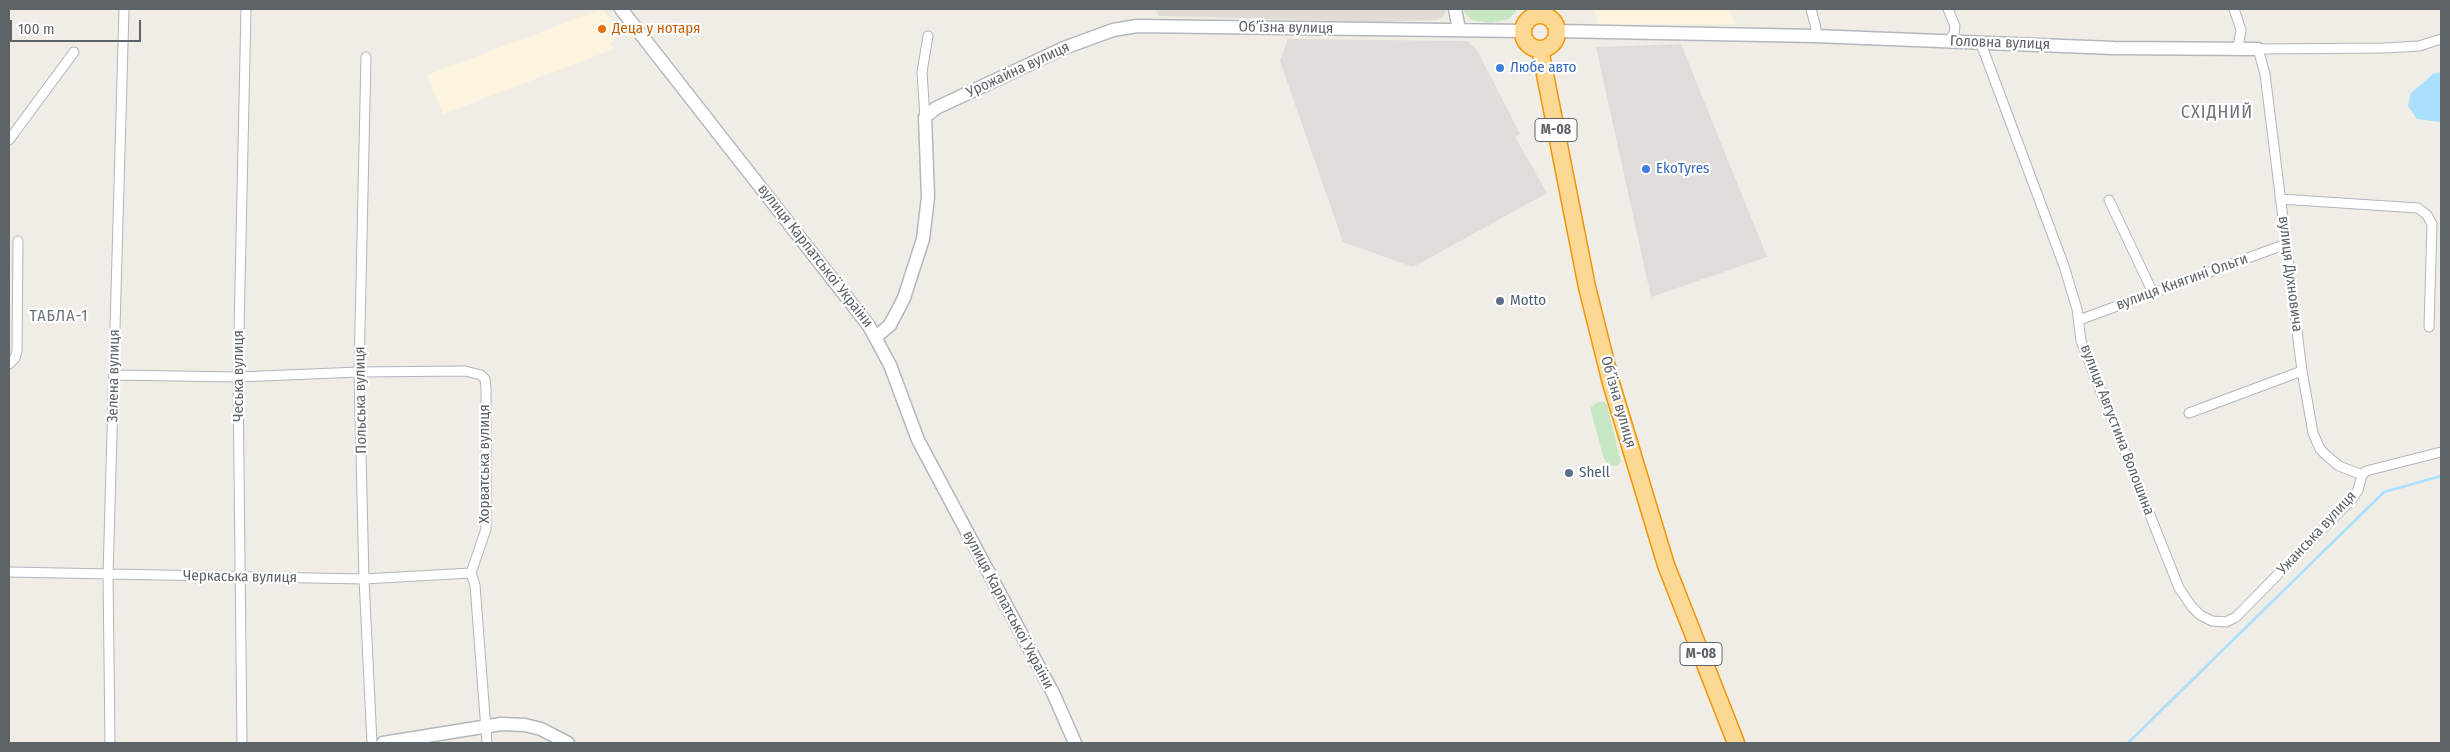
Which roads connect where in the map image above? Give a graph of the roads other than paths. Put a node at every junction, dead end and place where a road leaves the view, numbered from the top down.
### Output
1 (124, 9) edge
2 (246, 9) edge
3 (621, 9) edge
4 (1456, 9) edge
5 (1811, 9) edge
6 (1948, 9) edge
7 (2234, 9) edge
8 (1537, 12) edge
9 (1459, 29) junction
10 (1113, 30) joint
11 (1523, 31) junction
12 (1556, 31) junction
13 (928, 36) dead end
14 (1815, 36) junction
15 (2441, 39) edge
16 (1948, 41) junction
17 (1980, 42) junction
18 (2238, 48) junction
19 (1540, 49) junction
20 (2258, 49) junction
21 (74, 52) dead end
22 (366, 57) dead end
23 (925, 117) junction
24 (9, 140) edge
25 (2280, 199) junction
26 (2109, 200) dead end
27 (18, 241) dead end
28 (2286, 244) junction
29 (2153, 293) junction
30 (2079, 320) junction
31 (2429, 327) dead end
32 (873, 332) junction
33 (10, 364) edge
34 (2302, 371) junction
35 (359, 372) junction
36 (114, 375) junction
37 (238, 377) junction
38 (2189, 412) dead end
39 (2441, 452) edge
40 (2362, 475) junction
41 (9, 572) edge
42 (471, 573) junction
43 (108, 575) junction
44 (240, 577) junction
45 (364, 579) junction
46 (2226, 622) joint
47 (485, 725) junction
48 (110, 743) edge
49 (242, 743) edge
50 (372, 743) edge
51 (383, 743) edge
52 (487, 743) edge
53 (568, 743) edge
54 (1075, 743) edge
55 (1736, 743) edge

1 - 36 street, Зелена вулиця
2 - 37 street, Чеська вулиця
3 - 32 street, вулиця Карпатської України
4 - 9 street
5 - 14 street
6 - 16 street
7 - 18 street
8 - 11 highway
8 - 12 highway
9 - 10 street, Обʼїзна вулиця
9 - 11 street, Обʼїзна вулиця
10 - 23 street, Урожайна вулиця
11 - 19 highway
12 - 14 street, Головна вулиця
12 - 19 highway
13 - 23 street
14 - 16 street, Головна вулиця
15 - 20 street, Головна вулиця
16 - 17 street, Головна вулиця
17 - 18 street, Головна вулиця
17 - 30 street, вулиця Августина Волошина
18 - 20 street, Головна вулиця
19 - 55 highway, Обʼїзна вулиця / М-08
20 - 25 street, вулиця Духновича
21 - 24 street
22 - 35 street, Польська вулиця
23 - 32 street
25 - 28 street, вулиця Духновича
25 - 31 street
26 - 29 street
27 - 33 street
28 - 29 street, вулиця Княгині Ольги
28 - 34 street, вулиця Духновича
29 - 30 street, вулиця Княгині Ольги
30 - 46 street, вулиця Августина Волошина
32 - 54 street, вулиця Карпатської України
34 - 38 street
34 - 40 street, вулиця Духновича
35 - 37 street
35 - 42 street, Хорватська вулиця
35 - 45 street, Польська вулиця
36 - 37 street
36 - 43 street, Зелена вулиця
37 - 44 street, Чеська вулиця
39 - 40 street, Ужанська вулиця
40 - 46 street, Ужанська вулиця
41 - 43 street, Черкаська вулиця
42 - 45 street, Черкаська вулиця
42 - 47 street
43 - 44 street, Черкаська вулиця
43 - 48 street, Зелена вулиця
44 - 45 street, Черкаська вулиця
44 - 49 street, Чеська вулиця
45 - 50 street, Польська вулиця
47 - 51 street
47 - 52 street
47 - 53 street

